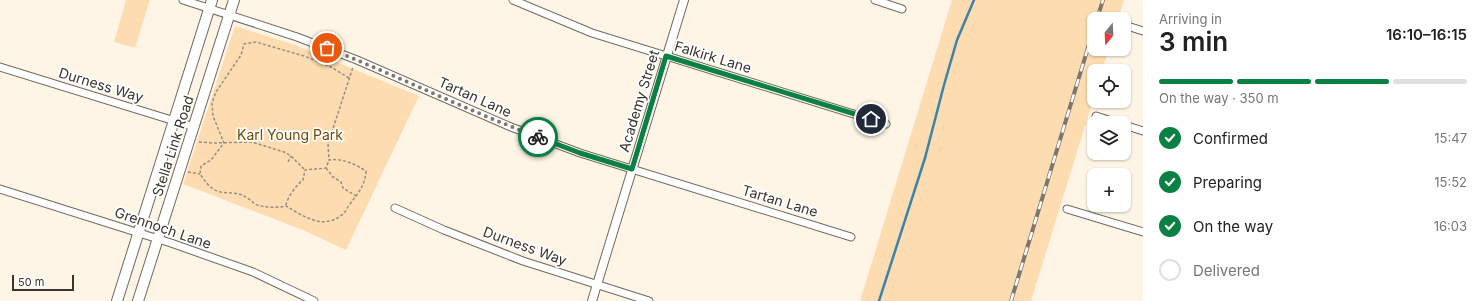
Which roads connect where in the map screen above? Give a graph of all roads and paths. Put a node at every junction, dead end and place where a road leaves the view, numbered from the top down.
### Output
1 (182, 0) edge
2 (234, 0) edge
3 (512, 0) edge
4 (684, 0) edge
5 (875, 0) edge
6 (211, 4) edge
7 (902, 8) dead end
8 (229, 14) junction
9 (1131, 27) edge
10 (1143, 31) edge
11 (666, 56) junction
12 (357, 60) junction
13 (0, 67) edge
14 (349, 78) junction
15 (174, 121) junction
16 (886, 124) dead end
17 (194, 127) junction
18 (1131, 127) edge
19 (1143, 131) edge
20 (189, 141) junction
21 (224, 143) junction
22 (291, 156) junction
23 (330, 160) junction
24 (288, 162) dead end
25 (326, 168) junction
26 (632, 169) junction
27 (180, 170) junction
28 (305, 170) junction
29 (200, 174) junction
30 (0, 189) edge
31 (357, 196) junction
32 (286, 206) junction
33 (395, 208) dead end
34 (1068, 209) dead end
35 (138, 232) junction
36 (1143, 232) edge
37 (852, 237) dead end
38 (158, 239) junction
39 (597, 285) junction
40 (117, 301) edge
41 (138, 301) edge
42 (314, 301) edge
43 (592, 301) edge
44 (649, 301) edge

1 - 6 street, Tartan Lane
2 - 8 main road, Stella Link Road
3 - 11 street, Falkirk Lane
4 - 11 street, Academy Street
5 - 7 street
6 - 8 street, Tartan Lane
6 - 15 main road, Stella Link Road
8 - 12 street, Tartan Lane
8 - 17 main road, Stella Link Road
9 - 10 street
11 - 16 street, Falkirk Lane
11 - 26 street, Academy Street
12 - 14 path
12 - 26 street, Tartan Lane
13 - 15 street, Durness Way
14 - 21 path
14 - 23 path
15 - 17 street, Durness Way
15 - 35 main road, Stella Link Road
17 - 20 main road, Stella Link Road
18 - 19 street
20 - 21 path
20 - 27 main road, Stella Link Road
21 - 22 path
21 - 29 path
22 - 24 path
22 - 28 path
23 - 25 path
23 - 31 path
25 - 28 path
25 - 31 path
26 - 37 street, Tartan Lane
26 - 39 street, Academy Street
27 - 29 path
27 - 38 main road, Stella Link Road
28 - 32 path
29 - 32 path
30 - 35 street, Grennoch Lane
31 - 32 path
33 - 39 street, Durness Way
34 - 36 street
35 - 38 street, Grennoch Lane
35 - 40 main road, Stella Link Road
38 - 41 main road, Stella Link Road
38 - 42 street, Grennoch Lane
39 - 43 street, Academy Street
39 - 44 street, Durness Way

